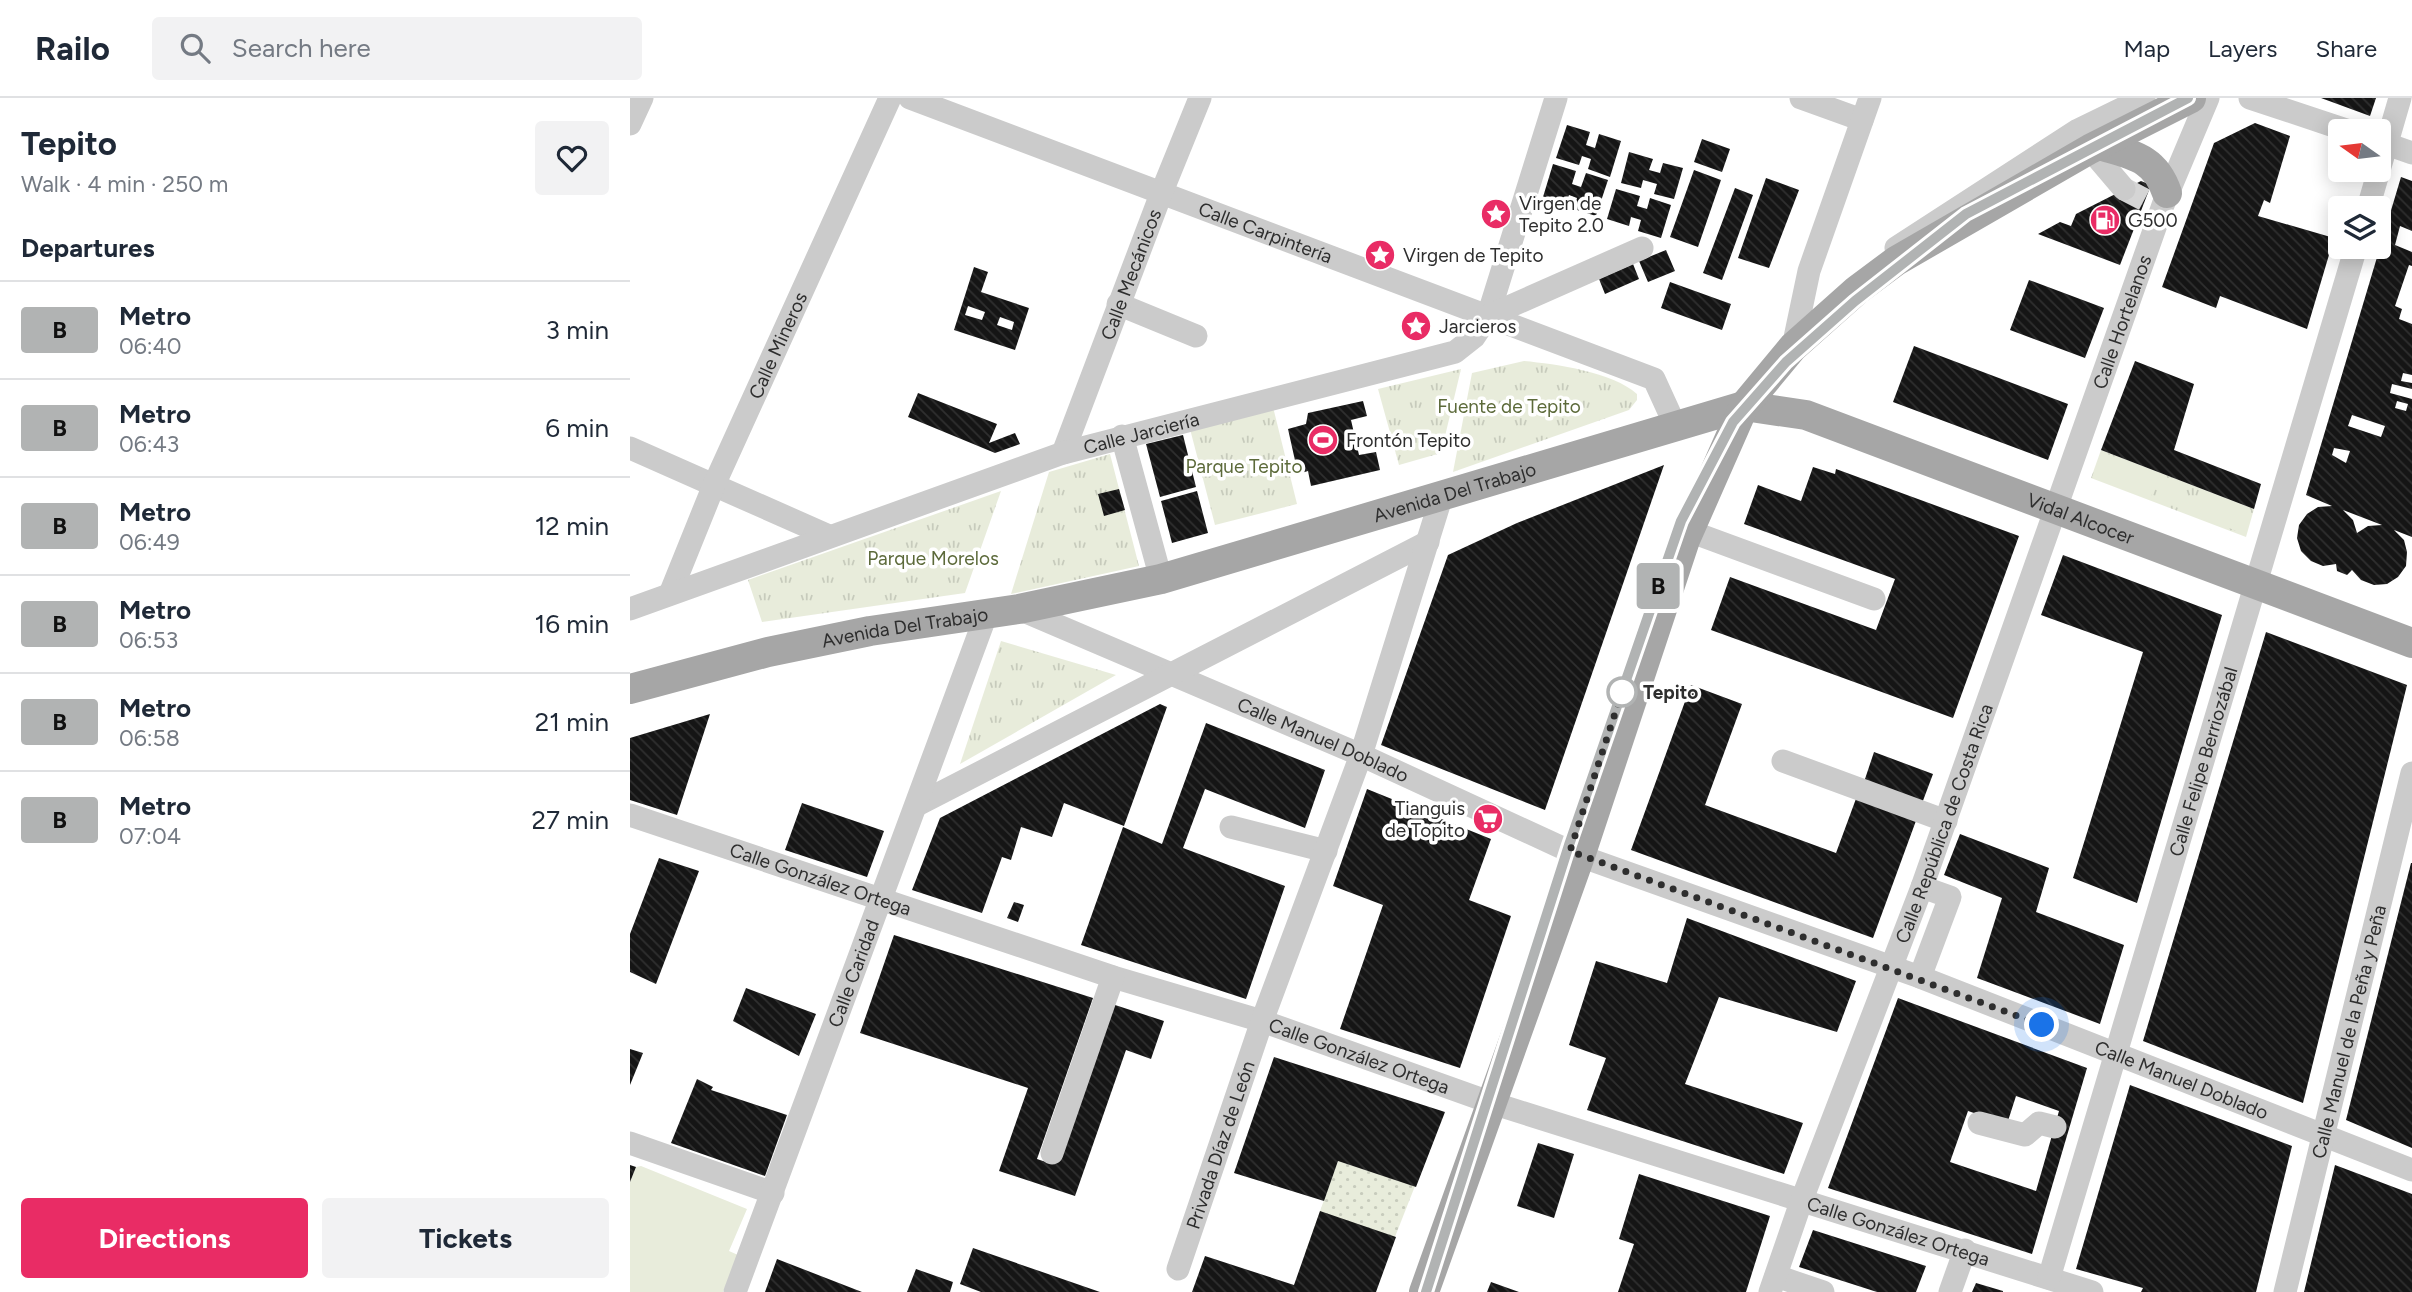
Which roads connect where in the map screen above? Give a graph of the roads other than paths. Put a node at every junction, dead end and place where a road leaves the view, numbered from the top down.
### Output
1 (642, 98) edge
2 (890, 98) edge
3 (910, 98) edge
4 (1200, 98) edge
5 (1556, 98) edge
6 (1801, 98) edge
7 (1870, 98) edge
8 (2144, 98) edge
9 (2191, 98) edge
10 (2208, 98) edge
11 (2250, 98) edge
12 (2400, 98) edge
13 (1862, 120) junction
14 (2391, 122) edge
15 (630, 124) edge
16 (2328, 124) edge
17 (2391, 146) edge
18 (2094, 147) junction
19 (2412, 153) edge
20 (2124, 189) tunnel mouth
21 (1160, 194) junction
22 (2158, 199) junction
23 (1642, 248) dead end
24 (2352, 259) edge
25 (1118, 304) junction
26 (1488, 316) junction
27 (1196, 336) dead end
28 (1794, 340) junction
29 (1740, 407) junction
30 (1675, 425) junction
31 (1122, 436) junction
32 (630, 447) edge
33 (1063, 453) junction
34 (714, 485) junction
35 (1442, 495) junction
36 (2056, 509) junction
37 (1689, 531) junction
38 (829, 536) junction
39 (1428, 542) junction
40 (1161, 579) junction
41 (2255, 583) junction
42 (670, 594) junction
43 (1874, 599) dead end
44 (630, 609) edge
45 (1019, 609) junction
46 (986, 614) junction
47 (2412, 643) edge
48 (1169, 673) junction
49 (630, 690) edge
50 (1361, 755) junction
51 (1783, 761) dead end
52 (2412, 772) edge
53 (917, 805) junction
54 (630, 815) edge
55 (1946, 821) junction
56 (1231, 827) dead end
57 (1326, 851) junction
58 (1575, 853) junction
59 (1922, 887) junction
60 (882, 900) junction
61 (1889, 969) junction
62 (1113, 977) junction
63 (1920, 978) junction
64 (1262, 1021) junction
65 (2116, 1053) junction
66 (1486, 1100) junction
67 (1979, 1123) dead end
68 (2072, 1131) junction
69 (2322, 1133) junction
70 (630, 1143) edge
71 (1052, 1153) dead end
72 (2412, 1170) edge
73 (774, 1193) junction
74 (1801, 1202) junction
75 (1965, 1250) junction
76 (1178, 1269) dead end
77 (2036, 1280) edge
78 (1773, 1284) edge
79 (735, 1292) edge
80 (1410, 1292) edge
81 (1424, 1292) edge
82 (1823, 1292) edge
83 (1950, 1292) edge
84 (2092, 1292) edge
85 (2286, 1292) edge

1 - 15 street
2 - 34 street, Calle Mineros
3 - 21 street, Calle Carpintería
4 - 21 street, Calle Mecánicos
5 - 26 street
6 - 13 street
7 - 13 street
8 - 28 street
9 - 18 main road
10 - 22 street, Calle Hortelanos
11 - 16 street
12 - 14 street
13 - 28 street
17 - 19 street
18 - 20 street
18 - 22 main road
18 - 28 main road
21 - 25 street, Calle Mecánicos
21 - 26 street, Calle Carpintería
22 - 36 street, Calle Hortelanos
23 - 26 street, Calle Jarciería
24 - 41 street, Calle Felipe Berriozábal
25 - 27 street
25 - 33 street, Calle Mecánicos
26 - 30 street, Calle Carpintería
26 - 31 street, Calle Jarciería
28 - 29 main road
29 - 30 main road, Avenida Del Trabajo
29 - 36 main road, Vidal Alcocer
29 - 37 main road
29 - 58 street
30 - 35 main road, Avenida Del Trabajo
31 - 33 street, Calle Jarciería
31 - 40 street
32 - 34 street
33 - 38 street, Calle Jarciería
34 - 38 street
34 - 42 street, Calle Mineros
35 - 39 street, Privada Díaz de León
35 - 40 main road, Avenida Del Trabajo
36 - 41 main road, Vidal Alcocer
36 - 55 street, Calle República de Costa Rica
37 - 43 street
37 - 58 main road
38 - 42 street, Calle Jarciería
39 - 48 street
39 - 50 street, Privada Díaz de León
40 - 45 main road, Avenida Del Trabajo
41 - 47 main road, Vidal Alcocer
41 - 65 street, Calle Felipe Berriozábal
42 - 44 street, Calle Jarciería
45 - 46 main road, Avenida Del Trabajo
45 - 48 street, Calle Manuel Doblado
46 - 49 main road, Avenida Del Trabajo
46 - 53 street, Calle Caridad
48 - 50 street, Calle Manuel Doblado
48 - 53 street
50 - 57 street, Privada Díaz de León
50 - 58 street, Calle Manuel Doblado
51 - 55 street
52 - 69 street, Calle Manuel de la Peña y Peña
53 - 60 street, Calle Caridad
54 - 60 street, Calle González Ortega
55 - 59 street, Calle República de Costa Rica
56 - 57 street
57 - 64 street, Privada Díaz de León
58 - 61 street, Calle Manuel Doblado
58 - 66 main road
59 - 61 street, Calle República de Costa Rica
59 - 63 street
60 - 62 street, Calle González Ortega
60 - 73 street, Calle Caridad
61 - 63 street, Calle Manuel Doblado
61 - 74 street, Calle República de Costa Rica
62 - 64 street, Calle González Ortega
62 - 71 street
63 - 65 street, Calle Manuel Doblado
64 - 66 street, Calle González Ortega
64 - 76 street, Privada Díaz de León
65 - 68 street, Calle Felipe Berriozábal
65 - 69 street, Calle Manuel Doblado
66 - 74 street, Calle González Ortega
66 - 80 street
66 - 81 main road
67 - 68 street
68 - 77 street, Calle Felipe Berriozábal
69 - 72 street, Calle Manuel Doblado
69 - 85 street, Calle Manuel de la Peña y Peña
70 - 73 street
73 - 79 street, Calle Caridad
74 - 75 street, Calle González Ortega
74 - 78 street, Calle República de Costa Rica
75 - 77 street, Calle González Ortega
75 - 83 street
77 - 84 street, Calle González Ortega
78 - 82 street

